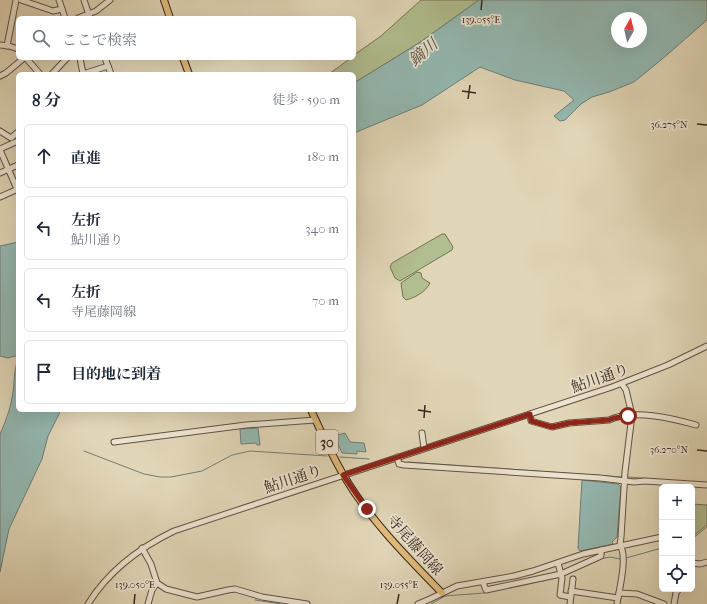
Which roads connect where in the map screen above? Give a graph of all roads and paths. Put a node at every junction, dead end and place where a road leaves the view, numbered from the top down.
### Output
1 (16, 0) edge
2 (21, 0) edge
3 (59, 0) edge
4 (84, 0) edge
5 (110, 0) edge
6 (164, 0) edge
7 (62, 9) junction
8 (64, 16) edge
9 (89, 16) edge
10 (169, 16) edge
11 (0, 45) edge
12 (7, 46) junction
13 (16, 48) edge
14 (22, 60) edge
15 (27, 60) edge
16 (65, 60) edge
17 (80, 60) edge
18 (106, 60) edge
19 (184, 60) edge
20 (108, 66) junction
21 (38, 72) edge
22 (54, 72) edge
23 (83, 72) edge
24 (89, 72) edge
25 (110, 72) edge
26 (188, 72) edge
27 (0, 76) edge
28 (0, 131) edge
29 (16, 134) edge
30 (16, 142) edge
31 (0, 150) edge
32 (16, 166) edge
33 (9, 169) junction
34 (0, 173) edge
35 (16, 185) edge
36 (16, 190) edge
37 (0, 197) edge
38 (707, 346) edge
39 (622, 384) junction
40 (312, 412) edge
41 (530, 414) junction
42 (632, 415) junction
43 (316, 420) junction
44 (696, 424) dead end
45 (422, 433) dead end
46 (114, 442) dead end
47 (424, 448) junction
48 (397, 458) junction
49 (343, 475) junction
50 (624, 480) junction
51 (692, 483) edge
52 (707, 485) edge
53 (659, 538) edge
54 (620, 546) junction
55 (142, 548) junction
56 (601, 550) junction
57 (707, 562) edge
58 (558, 563) junction
59 (695, 563) edge
60 (560, 574) junction
61 (573, 578) dead end
62 (483, 582) junction
63 (157, 583) junction
64 (677, 592) edge
65 (442, 593) junction
66 (571, 594) junction
67 (619, 595) junction
68 (88, 604) edge
69 (148, 604) edge
70 (307, 604) edge
71 (418, 604) edge
72 (570, 604) edge
73 (617, 604) edge
74 (664, 604) edge
75 (674, 604) edge

1 - 12 street
2 - 7 street
3 - 7 street
4 - 9 street
5 - 9 street
6 - 10 main road
7 - 8 street
11 - 12 street
12 - 13 street
14 - 27 street
15 - 21 street
16 - 22 street
17 - 23 street
18 - 20 street
19 - 26 main road
20 - 24 street
20 - 25 street
28 - 29 street
30 - 31 street
31 - 33 street
32 - 33 street
33 - 34 street
33 - 35 street
36 - 37 street
38 - 39 street, 鮎川通り
39 - 41 street, 鮎川通り
39 - 42 street
40 - 43 main road, 寺尾藤岡線 / 30
41 - 42 street
41 - 47 street, 鮎川通り
42 - 44 street
42 - 50 street
43 - 46 street
43 - 49 main road, 寺尾藤岡線 / 30
45 - 47 street
47 - 48 street, 鮎川通り
48 - 49 street, 鮎川通り
48 - 50 street
49 - 55 street, 鮎川通り
49 - 65 main road, 寺尾藤岡線
50 - 51 street
50 - 54 street
51 - 52 street
53 - 54 street
54 - 56 street
54 - 67 street
55 - 63 street
55 - 68 street, 鮎川通り
56 - 58 street
56 - 60 street
57 - 59 street
58 - 60 street
58 - 62 street
60 - 62 street
60 - 66 street
61 - 66 street
62 - 65 street
63 - 69 street
63 - 70 street
64 - 75 street
65 - 71 street
66 - 67 street
66 - 72 street
67 - 73 street
67 - 74 street

